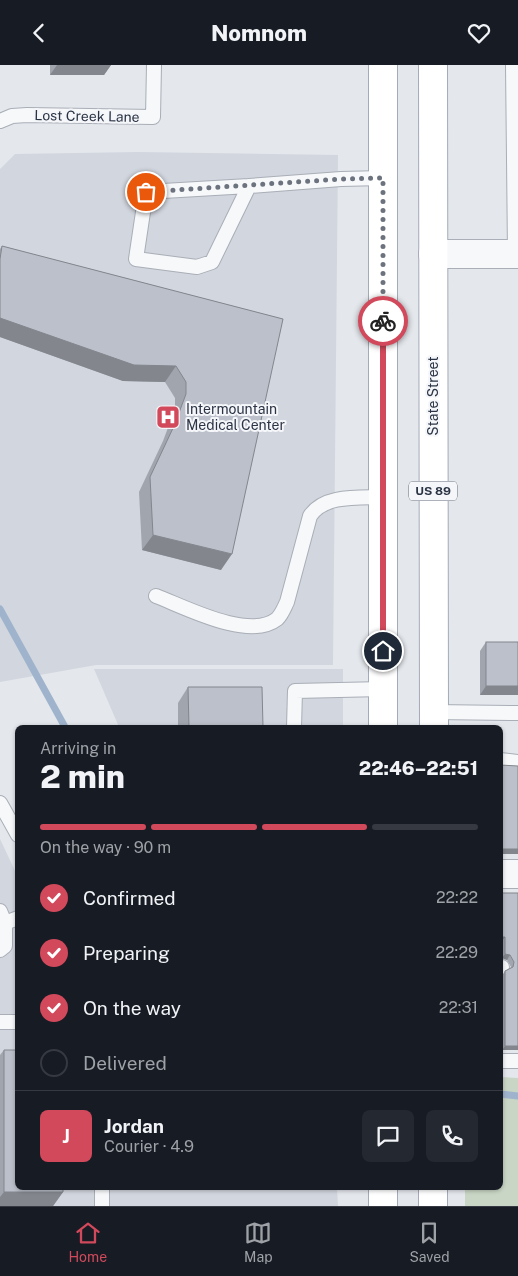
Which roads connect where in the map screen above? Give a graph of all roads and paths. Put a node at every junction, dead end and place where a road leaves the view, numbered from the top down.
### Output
1 (154, 65) edge
2 (383, 65) edge
3 (433, 65) edge
4 (513, 65) edge
5 (0, 121) edge
6 (383, 178) junction
7 (248, 186) junction
8 (433, 254) junction
9 (516, 254) edge
10 (383, 497) junction
11 (156, 596) dead end
12 (383, 689) junction
13 (518, 713) edge
14 (434, 720) edge
15 (294, 725) edge
16 (383, 725) edge
17 (503, 760) edge
18 (518, 762) edge
19 (0, 803) edge
20 (15, 830) edge
21 (503, 874) edge
22 (518, 874) edge
23 (8, 917) edge
24 (0, 950) edge
25 (0, 1022) edge
26 (15, 1022) edge
27 (503, 1061) edge
28 (518, 1061) edge
29 (102, 1190) edge
30 (384, 1190) edge
31 (433, 1190) edge
32 (102, 1206) edge
33 (383, 1206) edge
34 (433, 1206) edge

1 - 5 lane, Lost Creek Lane
2 - 6 main road
3 - 8 main road, State Street / US 89
4 - 9 lane
6 - 7 lane
6 - 10 main road
7 - 7 lane
8 - 9 street
8 - 14 main road, State Street / US 89
10 - 11 lane
10 - 12 main road
12 - 15 lane
12 - 16 main road
13 - 14 lane
17 - 18 lane
19 - 20 lane
21 - 22 street
23 - 24 lane
25 - 26 lane
27 - 28 lane
29 - 32 lane
30 - 33 main road
31 - 34 main road

